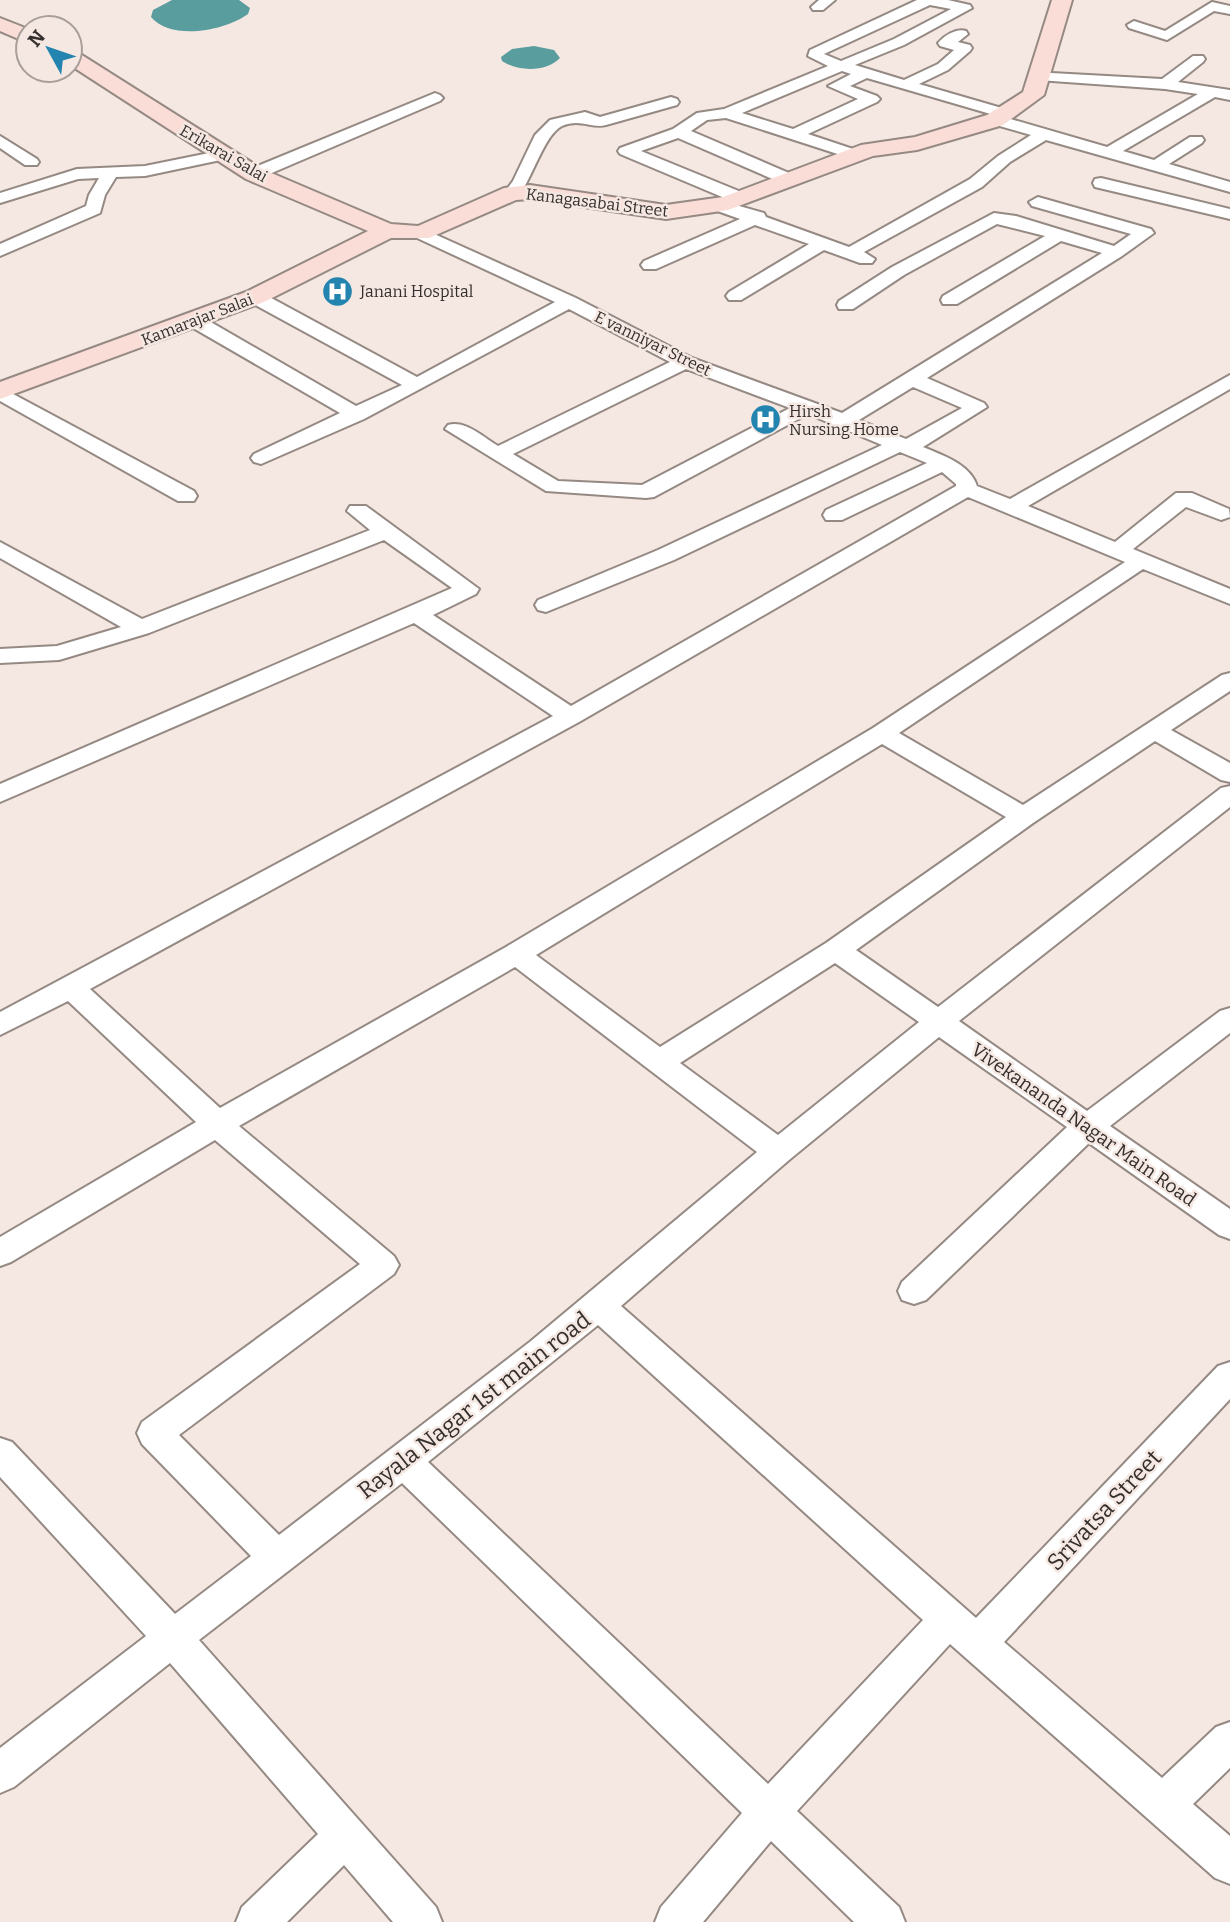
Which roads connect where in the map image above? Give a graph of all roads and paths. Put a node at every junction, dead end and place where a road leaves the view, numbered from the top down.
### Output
1 (928, 0) edge
2 (1062, 0) edge
3 (1230, 10) edge
4 (1135, 26) dead end
5 (961, 34) dead end
6 (1198, 59) dead end
7 (84, 65) edge
8 (841, 66) junction
9 (867, 73) junction
10 (1038, 75) junction
11 (1165, 83) junction
12 (907, 84) junction
13 (1222, 93) edge
14 (435, 99) dead end
15 (671, 102) dead end
16 (727, 113) junction
17 (1001, 117) junction
18 (679, 132) junction
19 (795, 134) junction
20 (1044, 134) junction
21 (1196, 140) dead end
22 (0, 141) edge
23 (1110, 152) junction
24 (225, 155) junction
25 (856, 155) junction
26 (31, 162) dead end
27 (1154, 167) junction
28 (111, 172) junction
29 (254, 174) junction
30 (790, 180) junction
31 (1101, 183) dead end
32 (1227, 184) edge
33 (512, 193) junction
34 (0, 198) edge
35 (729, 201) junction
36 (1038, 202) dead end
37 (1230, 214) edge
38 (758, 217) junction
39 (387, 230) junction
40 (421, 233) junction
41 (1059, 235) junction
42 (822, 243) junction
43 (0, 251) edge
44 (1116, 252) junction
45 (850, 253) junction
46 (650, 265) dead end
47 (898, 271) junction
48 (735, 296) dead end
49 (255, 298) junction
50 (950, 300) dead end
51 (569, 302) junction
52 (846, 305) dead end
53 (195, 321) junction
54 (685, 362) junction
55 (912, 379) junction
56 (1230, 381) edge
57 (417, 385) junction
58 (2, 389) edge
59 (807, 407) junction
60 (356, 415) junction
61 (844, 421) junction
62 (454, 429) dead end
63 (904, 445) junction
64 (499, 453) junction
65 (261, 458) dead end
66 (944, 463) junction
67 (967, 489) junction
68 (186, 496) dead end
69 (1013, 506) junction
70 (358, 511) dead end
71 (834, 514) dead end
72 (1221, 514) dead end
73 (386, 531) junction
74 (0, 548) edge
75 (1130, 555) junction
76 (1230, 597) edge
77 (546, 605) dead end
78 (416, 614) junction
79 (141, 628) junction
80 (0, 656) edge
81 (1230, 680) edge
82 (570, 717) junction
83 (1153, 730) junction
84 (882, 733) junction
85 (1230, 774) edge
86 (0, 794) edge
87 (1230, 794) edge
88 (1024, 817) junction
89 (836, 950) junction
90 (516, 954) junction
91 (71, 987) junction
92 (1230, 1018) edge
93 (937, 1023) junction
94 (0, 1025) edge
95 (659, 1062) junction
96 (217, 1124) junction
97 (1087, 1127) junction
98 (778, 1152) junction
99 (1230, 1226) edge
100 (0, 1253) edge
101 (914, 1292) dead end
102 (599, 1306) junction
103 (1230, 1376) edge
104 (0, 1453) edge
105 (404, 1462) junction
106 (276, 1557) junction
107 (963, 1631) junction
108 (171, 1636) junction
109 (1230, 1741) edge
110 (0, 1773) edge
111 (1163, 1805) junction
112 (768, 1812) junction
113 (344, 1837) junction
114 (1230, 1863) edge
115 (257, 1922) edge
116 (421, 1922) edge
117 (676, 1922) edge
118 (884, 1922) edge

1 - 8 street
1 - 8 street
2 - 10 main road
3 - 4 street
5 - 12 street
6 - 11 street
7 - 24 main road, Erikarai Salai
8 - 9 street
8 - 16 street
9 - 12 street
9 - 19 street
10 - 11 street
10 - 17 main road
11 - 13 street
12 - 17 street
13 - 23 street
14 - 29 street
15 - 33 street
16 - 18 street
16 - 19 street
17 - 20 street
17 - 25 main road, Kanagasabai Street
18 - 30 street
18 - 35 street
19 - 25 street
20 - 23 street
20 - 45 street
21 - 27 street
22 - 26 street
23 - 27 street
24 - 28 street
24 - 29 main road, Erikarai Salai
25 - 30 main road, Kanagasabai Street
27 - 32 street
28 - 34 street
28 - 43 street
29 - 39 main road, Erikarai Salai
30 - 35 main road, Kanagasabai Street
31 - 37 street
33 - 35 main road, Kanagasabai Street
33 - 40 main road, Kanagasabai Street
35 - 38 street
36 - 44 street
38 - 42 street
38 - 46 street
39 - 40 main road
39 - 49 main road, Kamarajar Salai
40 - 51 street, E vanniyar Street
41 - 44 street
41 - 47 street
41 - 50 street
42 - 45 street
42 - 48 street
44 - 55 street
45 - 47 street
47 - 52 street
49 - 53 main road, Kamarajar Salai
49 - 57 street
51 - 54 street, E vanniyar Street
51 - 57 street
53 - 58 main road, Kamarajar Salai
53 - 60 street
54 - 59 street, E vanniyar Street
54 - 64 street
55 - 61 street
55 - 63 street
56 - 69 street
57 - 60 street
58 - 68 street
59 - 61 street, E vanniyar Street
59 - 64 street
60 - 65 street
61 - 63 street, E vanniyar Street
62 - 64 street
63 - 66 street, E vanniyar Street
63 - 77 street
66 - 67 street, E vanniyar Street
66 - 71 street
67 - 69 street, E vanniyar Street
67 - 82 street
69 - 75 street, E vanniyar Street
70 - 73 street
72 - 75 street
73 - 78 street
73 - 79 street
74 - 79 street
75 - 76 street, E vanniyar Street
75 - 84 street
78 - 82 street
78 - 86 street
79 - 80 street
81 - 83 street
82 - 91 street
83 - 85 street
83 - 88 street
84 - 88 street
84 - 90 street
87 - 93 street, Rayala Nagar 1st main road
88 - 89 street
89 - 93 street, Vivekananda Nagar Main Road
89 - 95 street
90 - 95 street
90 - 96 street
91 - 94 street
91 - 96 street
92 - 97 street
93 - 97 street, Vivekananda Nagar Main Road
93 - 98 street, Rayala Nagar 1st main road
95 - 98 street
96 - 100 street
96 - 106 street
97 - 99 street, Vivekananda Nagar Main Road
97 - 101 street
98 - 102 street, Rayala Nagar 1st main road
102 - 105 street, Rayala Nagar 1st main road
102 - 107 street
103 - 107 street, Srivatsa Street
104 - 108 street
105 - 106 street, Rayala Nagar 1st main road
105 - 112 street
106 - 108 street, Rayala Nagar 1st main road
107 - 111 street
107 - 112 street, Srivatsa Street
108 - 110 street, Rayala Nagar 1st main road
108 - 113 street
109 - 111 street
111 - 114 street
112 - 117 street, Srivatsa Street
112 - 118 street
113 - 115 street
113 - 116 street

